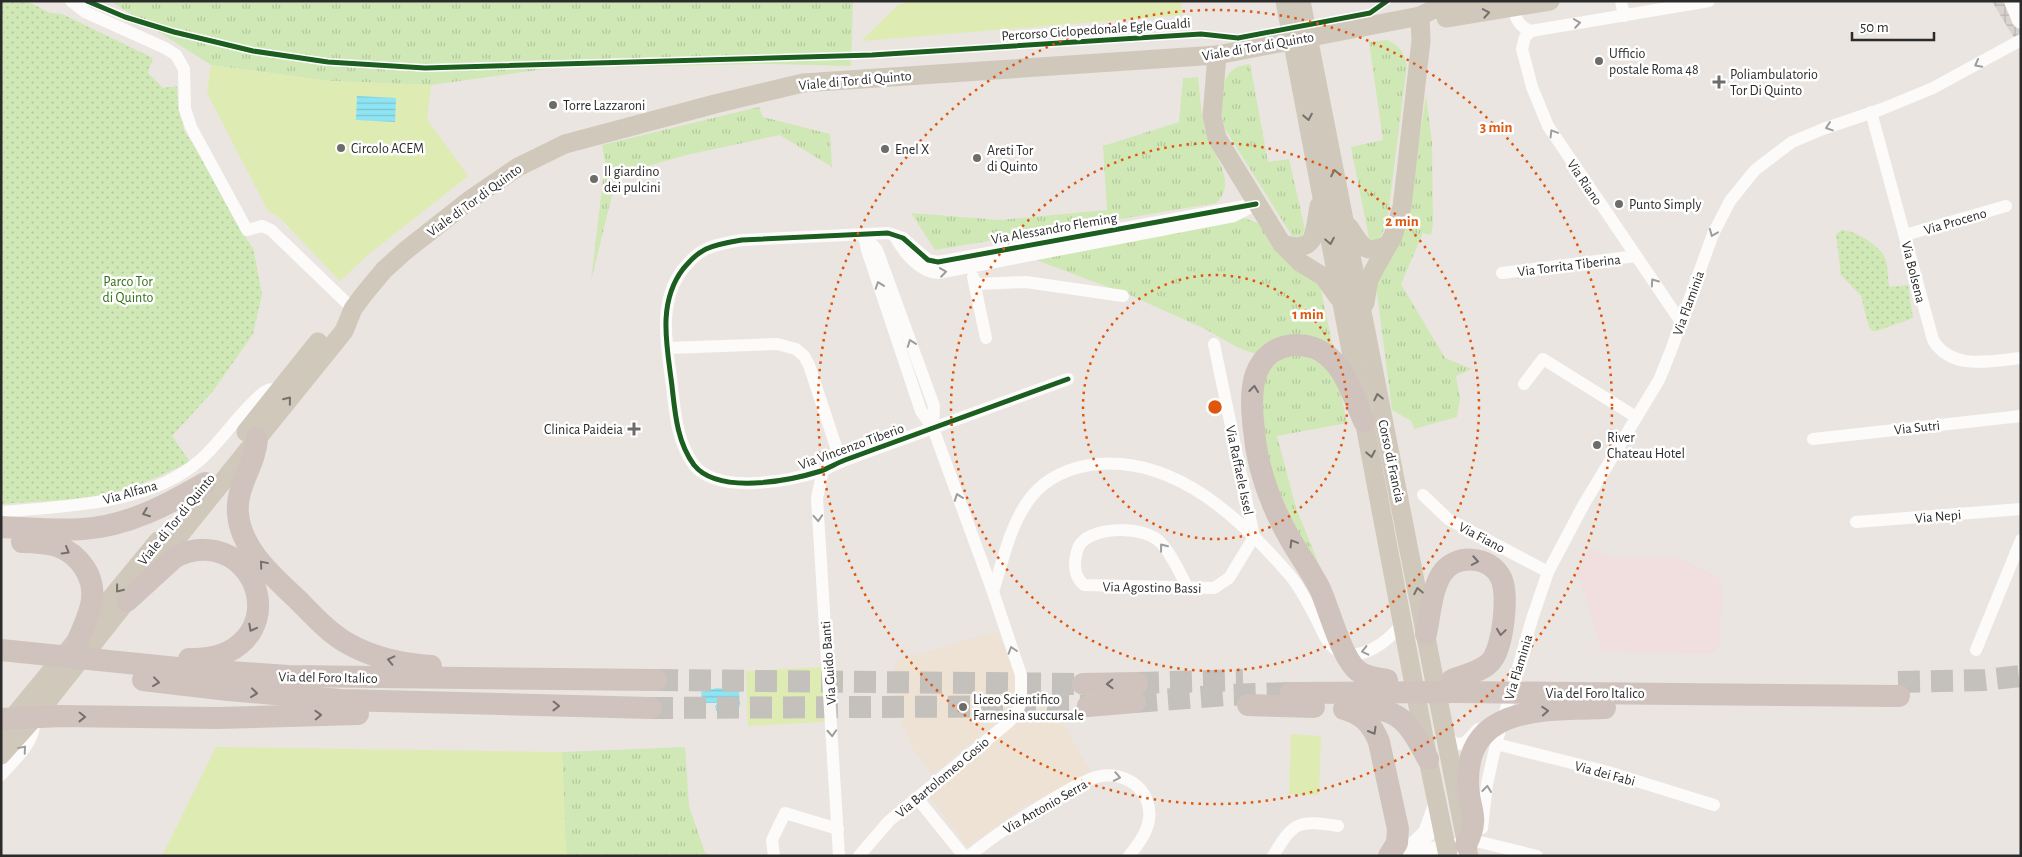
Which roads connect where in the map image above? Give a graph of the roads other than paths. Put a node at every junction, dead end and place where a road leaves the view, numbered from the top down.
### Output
1 (71, 1) edge
2 (1285, 1) edge
3 (1301, 1) edge
4 (1472, 1) edge
5 (1550, 1) edge
6 (1621, 1) edge
7 (1709, 1) edge
8 (2013, 1) edge
9 (1514, 4) edge
10 (1420, 16) junction
11 (1624, 16) junction
12 (2021, 20) edge
13 (1531, 31) junction
14 (2021, 40) edge
15 (1217, 55) junction
16 (1306, 68) junction
17 (1871, 112) junction
18 (1321, 193) junction
19 (1256, 204) junction
20 (2006, 206) dead end
21 (1345, 221) junction
22 (864, 235) junction
23 (894, 235) junction
24 (1905, 235) junction
25 (1282, 244) junction
26 (1388, 245) junction
27 (1636, 256) junction
28 (971, 267) junction
29 (1502, 273) dead end
30 (975, 284) junction
31 (1123, 296) dead end
32 (1342, 302) junction
33 (353, 309) junction
34 (1681, 322) junction
35 (1364, 324) junction
36 (986, 338) dead end
37 (1214, 344) dead end
38 (668, 348) junction
39 (2021, 358) edge
40 (1068, 379) dead end
41 (1524, 384) dead end
42 (279, 390) junction
43 (2021, 416) edge
44 (1636, 417) junction
45 (235, 420) junction
46 (1364, 421) junction
47 (933, 428) junction
48 (256, 429) junction
49 (1813, 438) dead end
50 (840, 462) junction
51 (823, 470) junction
52 (205, 483) junction
53 (1423, 495) dead end
54 (2021, 509) edge
55 (1, 512) edge
56 (1856, 522) dead end
57 (1, 527) edge
58 (1254, 537) junction
59 (2021, 540) edge
60 (1, 541) edge
61 (1548, 572) junction
62 (1188, 588) junction
63 (993, 592) junction
64 (127, 601) junction
65 (1403, 622) junction
66 (1426, 634) junction
67 (1, 640) edge
68 (78, 640) junction
69 (1, 650) edge
70 (1976, 650) dead end
71 (21, 660) edge
72 (133, 664) junction
73 (596, 680) junction
74 (656, 680) tunnel mouth
75 (1387, 680) junction
76 (1452, 680) junction
77 (232, 682) junction
78 (1083, 684) tunnel mouth
79 (284, 686) junction
80 (1536, 687) junction
81 (1696, 694) junction
82 (518, 706) junction
83 (1088, 706) tunnel mouth
84 (1248, 706) dead end
85 (1333, 707) junction
86 (651, 708) tunnel mouth
87 (1506, 708) junction
88 (12, 722) edge
89 (1445, 731) junction
90 (1496, 744) junction
91 (1, 755) edge
92 (1428, 758) junction
93 (1, 776) edge
94 (917, 798) junction
95 (1438, 805) junction
96 (1714, 805) dead end
97 (1338, 826) dead end
98 (838, 829) junction
99 (1462, 849) edge
100 (774, 856) edge
101 (839, 856) edge
102 (859, 856) edge
103 (964, 856) edge
104 (969, 856) edge
105 (1129, 856) edge
106 (1273, 856) edge
107 (1389, 856) edge
108 (1403, 856) edge
109 (1537, 856) edge

1 - 33 street
2 - 16 main road
3 - 16 main road
4 - 10 main road, Viale di Tor di Quinto
5 - 9 main road, Viale di Tor di Quinto
6 - 11 street
7 - 11 street
8 - 12 street
10 -> 9 main road, Viale di Tor di Quinto
9 - 13 street
10 - 15 main road, Viale di Tor di Quinto
10 - 26 main road
13 -> 11 street
27 -> 13 street, Via Riano
14 -> 17 street, Via Flaminia
15 - 19 main road
15 - 33 main road, Viale di Tor di Quinto
16 -> 18 main road, Corso di Francia
21 -> 16 main road, Corso di Francia
17 - 24 street, Via Bolsena
17 -> 34 street, Via Flaminia
18 - 25 main road
18 -> 32 main road, Corso di Francia
19 - 23 street, Via Alessandro Fleming
19 - 25 main road
19 - 28 street, Via Alessandro Fleming
20 - 24 street, Via Proceno
21 - 26 main road
21 - 35 main road, Corso di Francia
22 - 23 street, Via Alessandro Fleming
22 - 38 street, Via Vincenzo Tiberio
47 -> 22 street
23 -> 28 street, Via Alessandro Fleming
24 - 39 street, Via Bolsena
25 - 32 main road
26 - 35 main road
27 - 29 street, Via Torrita Tiberina
34 -> 27 street, Via Riano
28 - 30 street
30 - 31 street
30 - 36 street
32 - 46 main road, Corso di Francia
33 - 42 main road, Viale di Tor di Quinto
48 -> 33 main road, Viale di Tor di Quinto
34 - 44 street, Via Flaminia
66 -> 35 main road, Corso di Francia
37 - 58 street, Via Raffaele Issel
38 - 50 street
38 - 51 street, Via Vincenzo Tiberio
40 - 47 street, Via Vincenzo Tiberio
41 - 44 street
42 - 45 street, Via Alfana
42 - 48 main road, Viale di Tor di Quinto
43 - 49 street, Via Sutri
44 - 61 street, Via Flaminia
45 - 48 street
45 - 55 street, Via Alfana
46 -> 65 main road, Corso di Francia
75 -> 46 highway
47 - 50 street, Via Vincenzo Tiberio
63 -> 47 street
48 - 52 main road, Viale di Tor di Quinto
48 - 64 main road, Viale di Tor di Quinto
73 -> 48 highway
50 - 51 street, Via Vincenzo Tiberio
51 -> 98 street, Via Guido Banti
52 -> 57 highway
52 -> 68 main road, Viale di Tor di Quinto
53 - 61 street, Via Fiano
54 - 56 street, Via Nepi
58 - 62 street, Via Agostino Bassi
58 - 63 street
65 -> 58 street
59 - 70 street
60 -> 68 highway
61 - 87 street, Via Flaminia
62 -> 62 street, Via Agostino Bassi
94 -> 63 street, Via Bartolomeo Gosio
64 -> 72 highway
64 - 88 main road, Viale di Tor di Quinto
65 - 92 main road, Corso di Francia
66 -> 76 highway
66 - 89 main road, Corso di Francia
67 - 71 highway
68 - 88 main road, Viale di Tor di Quinto
69 - 71 highway, Via del Foro Italico
71 - 72 highway, Via del Foro Italico
71 -> 77 highway, Via del Foro Italico
72 - 77 highway, Via del Foro Italico
73 - 74 highway, Via del Foro Italico
73 - 79 highway, Via del Foro Italico
75 - 76 highway, Via del Foro Italico
75 - 80 highway, Via del Foro Italico
76 - 80 highway, Via del Foro Italico
77 - 79 highway, Via del Foro Italico
83 -> 78 highway
79 - 82 highway, Via del Foro Italico
80 - 81 highway, Via del Foro Italico
80 - 81 highway, Via del Foro Italico
99 -> 81 highway
82 -> 86 highway, Via del Foro Italico
88 -> 82 highway
84 - 85 highway
85 - 92 highway
85 -> 107 highway
87 - 89 street, Via Flaminia
87 - 90 street, Via Flaminia
88 - 91 main road, Viale di Tor di Quinto
93 -> 88 street, Viale di Tor di Quinto
89 - 99 main road, Corso di Francia
90 - 96 street, Via dei Fabi
99 -> 90 street, Via Flaminia
92 - 95 main road, Corso di Francia
94 - 102 street, Via Bartolomeo Gosio
94 - 103 street
95 - 99 main road, Corso di Francia
95 - 108 street
97 - 106 street
98 - 100 street
98 - 101 street, Via Guido Banti
99 - 108 street
99 - 109 street
104 -> 105 street, Via Antonio Serra

